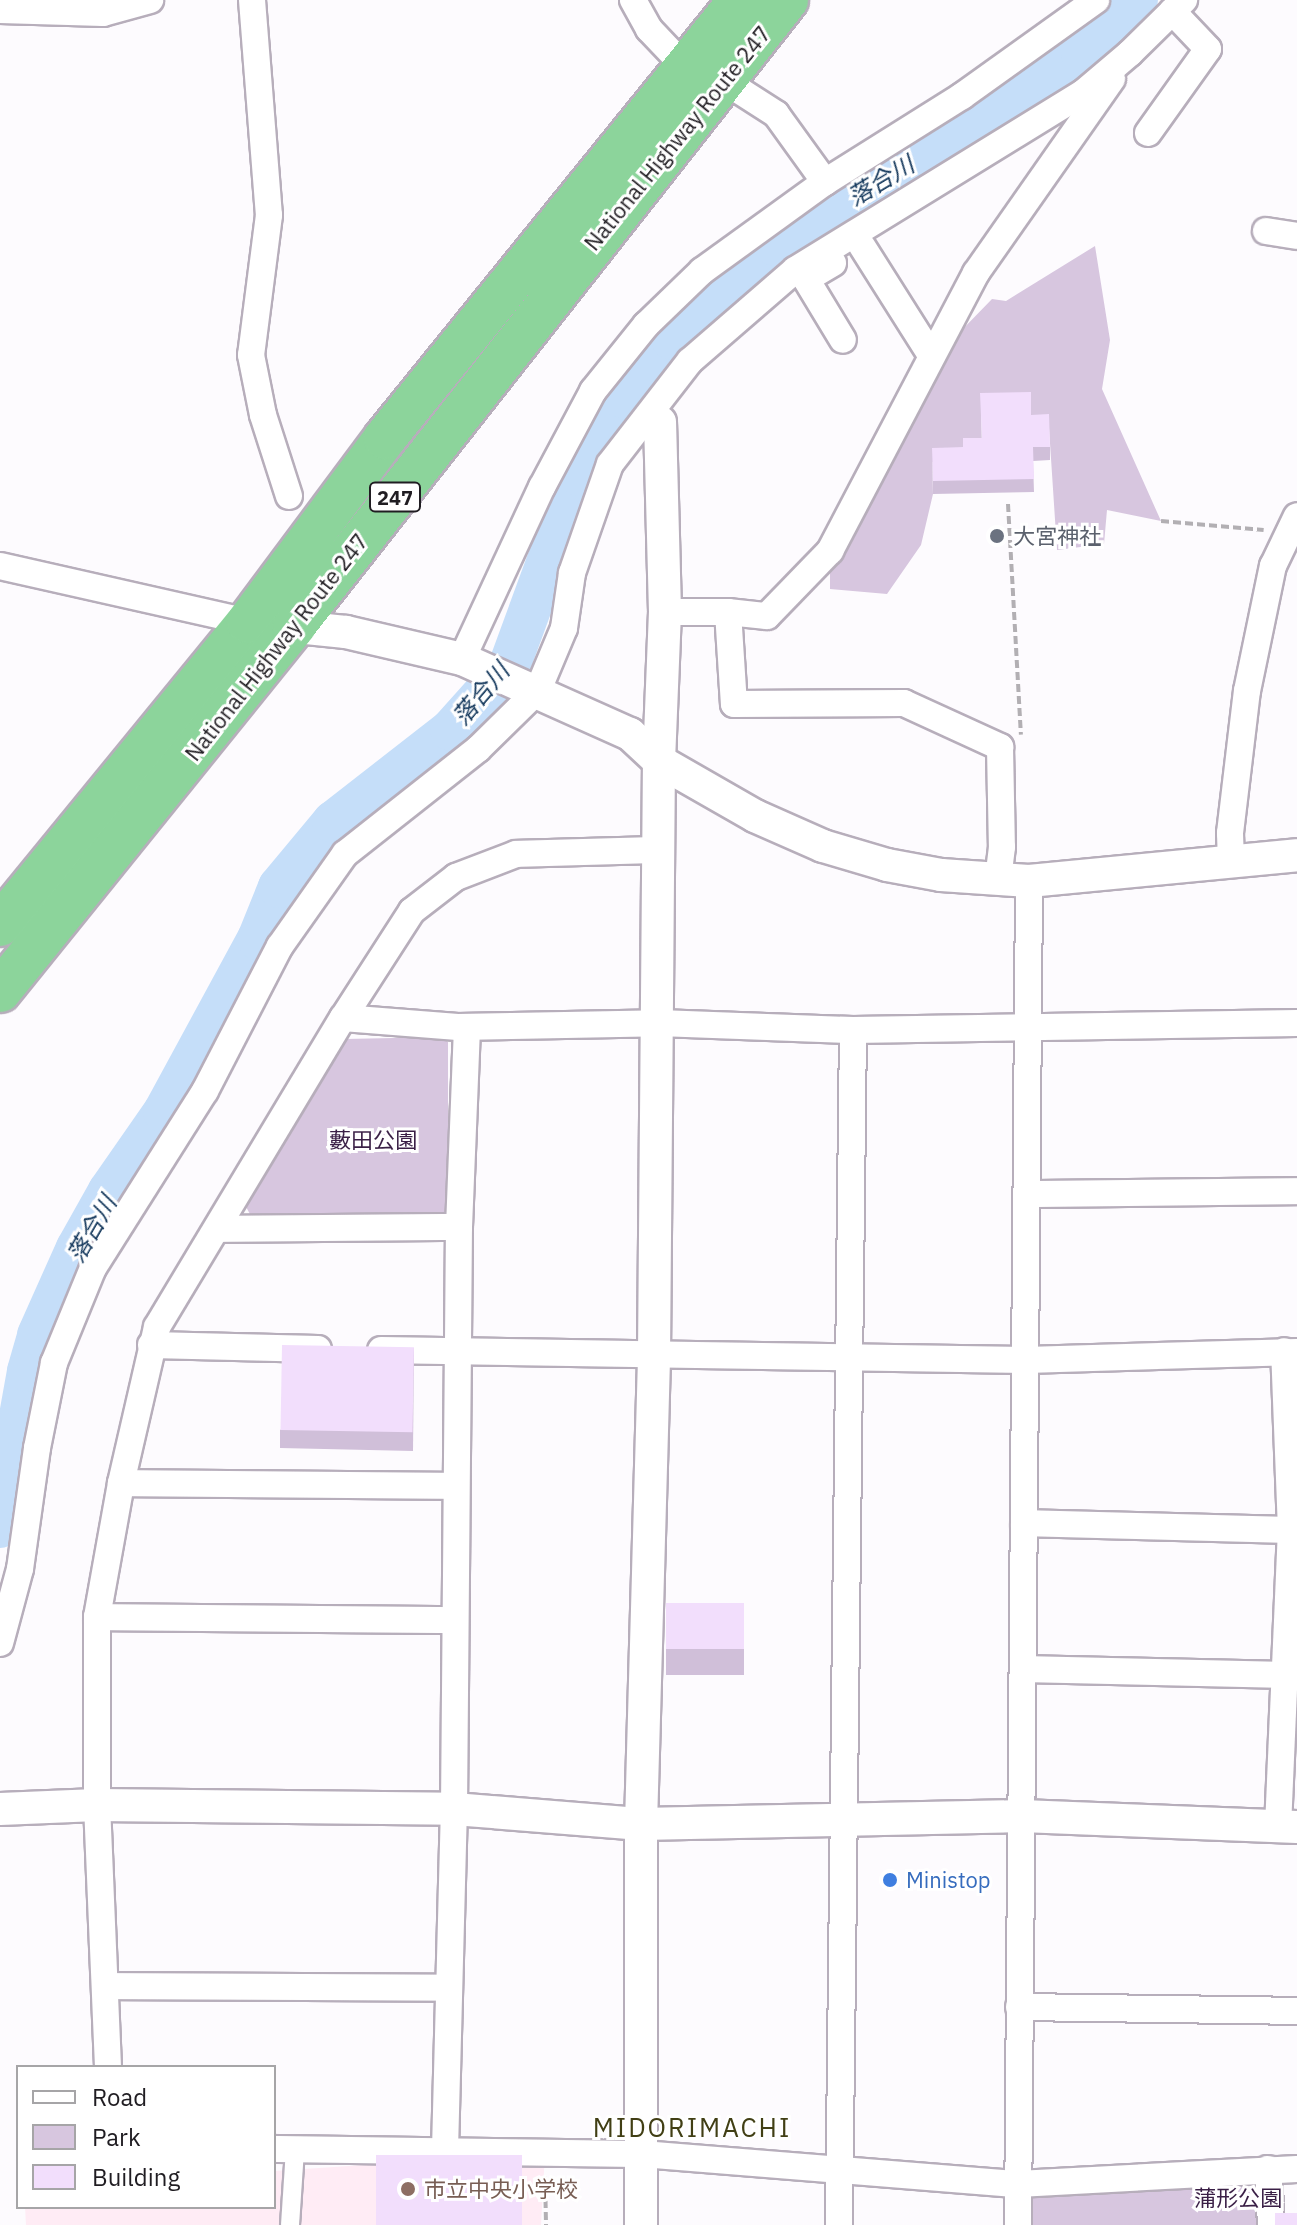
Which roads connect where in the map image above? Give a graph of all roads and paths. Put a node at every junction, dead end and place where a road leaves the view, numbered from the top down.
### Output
1 (150, 0) edge
2 (252, 0) edge
3 (633, 0) edge
4 (740, 0) edge
5 (787, 0) edge
6 (1096, 0) edge
7 (1178, 6) edge
8 (0, 10) edge
9 (1130, 53) junction
10 (705, 74) junction
11 (1148, 133) dead end
12 (998, 147) junction
13 (825, 182) junction
14 (1266, 231) dead end
15 (1297, 236) edge
16 (862, 246) junction
17 (843, 340) dead end
18 (931, 355) junction
19 (660, 422) dead end
20 (289, 496) dead end
21 (1008, 504) dead end
22 (1161, 521) dead end
23 (1294, 524) edge
24 (0, 566) edge
25 (665, 612) junction
26 (728, 612) junction
27 (248, 622) junction
28 (294, 626) junction
29 (462, 659) junction
30 (532, 687) junction
31 (1021, 740) dead end
32 (659, 761) junction
33 (660, 850) junction
34 (1297, 855) edge
35 (1231, 862) junction
36 (1013, 880) junction
37 (0, 925) edge
38 (0, 991) edge
39 (343, 1018) junction
40 (659, 1023) junction
41 (1297, 1023) edge
42 (467, 1027) junction
43 (1029, 1028) junction
44 (853, 1030) junction
45 (1297, 1191) edge
46 (1027, 1194) junction
47 (459, 1227) junction
48 (217, 1229) junction
49 (151, 1345) junction
50 (457, 1351) junction
51 (1290, 1352) edge
52 (654, 1355) junction
53 (848, 1358) junction
54 (1026, 1360) junction
55 (121, 1483) junction
56 (455, 1486) junction
57 (1024, 1523) junction
58 (1294, 1530) edge
59 (97, 1617) junction
60 (454, 1620) junction
61 (0, 1643) edge
62 (1024, 1669) junction
63 (1291, 1674) edge
64 (97, 1805) junction
65 (0, 1809) edge
66 (454, 1809) junction
67 (1022, 1816) junction
68 (843, 1820) junction
69 (641, 1824) junction
70 (1287, 1827) edge
71 (105, 1986) junction
72 (448, 1988) junction
73 (1019, 2007) junction
74 (1297, 2011) edge
75 (108, 2065) edge
76 (284, 2149) edge
77 (445, 2150) junction
78 (545, 2153) junction
79 (642, 2154) junction
80 (840, 2168) junction
81 (1268, 2169) junction
82 (1297, 2169) edge
83 (1018, 2184) junction
84 (290, 2225) edge
85 (546, 2225) edge
86 (641, 2225) edge
87 (839, 2225) edge
88 (1018, 2225) edge
89 (1271, 2225) edge

1 - 8 street
2 - 20 street
3 - 10 street
4 - 10 highway, National Highway Route 247 / 247
5 - 10 highway, National Highway Route 247 / 247
6 - 13 street
7 - 9 street
7 - 11 street
9 - 12 street
9 - 18 street
10 - 13 street
10 - 27 highway, National Highway Route 247 / 247
10 - 28 highway, National Highway Route 247 / 247
12 - 16 street
12 - 30 street
13 - 29 street
14 - 15 street
16 - 17 street
16 - 18 street
18 - 26 street
19 - 25 street
21 - 31 path
22 - 23 path
23 - 35 street
24 - 27 street
25 - 26 street
25 - 32 street
26 - 36 street
27 - 28 street
27 - 37 highway, National Highway Route 247 / 247
28 - 29 street
28 - 38 highway, National Highway Route 247 / 247
29 - 30 street
30 - 32 street
30 - 61 street
32 - 33 street
32 - 36 street
33 - 39 street
33 - 40 street
34 - 35 street
35 - 36 street
36 - 43 street
39 - 42 street
39 - 48 street
40 - 42 street
40 - 44 street
40 - 52 street
41 - 43 street
42 - 47 street
43 - 44 street
43 - 46 street
44 - 53 street
45 - 46 street
46 - 54 street
47 - 48 street
47 - 50 street
48 - 49 street
49 - 50 street
49 - 55 street
50 - 52 street
50 - 56 street
51 - 54 street
51 - 58 street
52 - 53 street
52 - 69 street
53 - 54 street
53 - 68 street
54 - 57 street
55 - 56 street
55 - 59 street
56 - 60 street
57 - 58 street
57 - 62 street
58 - 63 street
59 - 60 street
59 - 64 street
60 - 66 street
62 - 63 street
62 - 67 street
63 - 70 street
64 - 65 street
64 - 66 street
64 - 71 street
66 - 69 street
66 - 72 street
67 - 68 street
67 - 70 street
67 - 73 street
68 - 69 street
68 - 80 street
69 - 79 street
71 - 72 street
71 - 75 street
72 - 77 street
73 - 74 street
73 - 83 street
76 - 77 street
76 - 84 street
77 - 78 street
78 - 79 street
78 - 85 path
79 - 80 street
79 - 86 street
80 - 83 street
80 - 87 street
81 - 82 street
81 - 83 street
81 - 89 street
83 - 88 street

